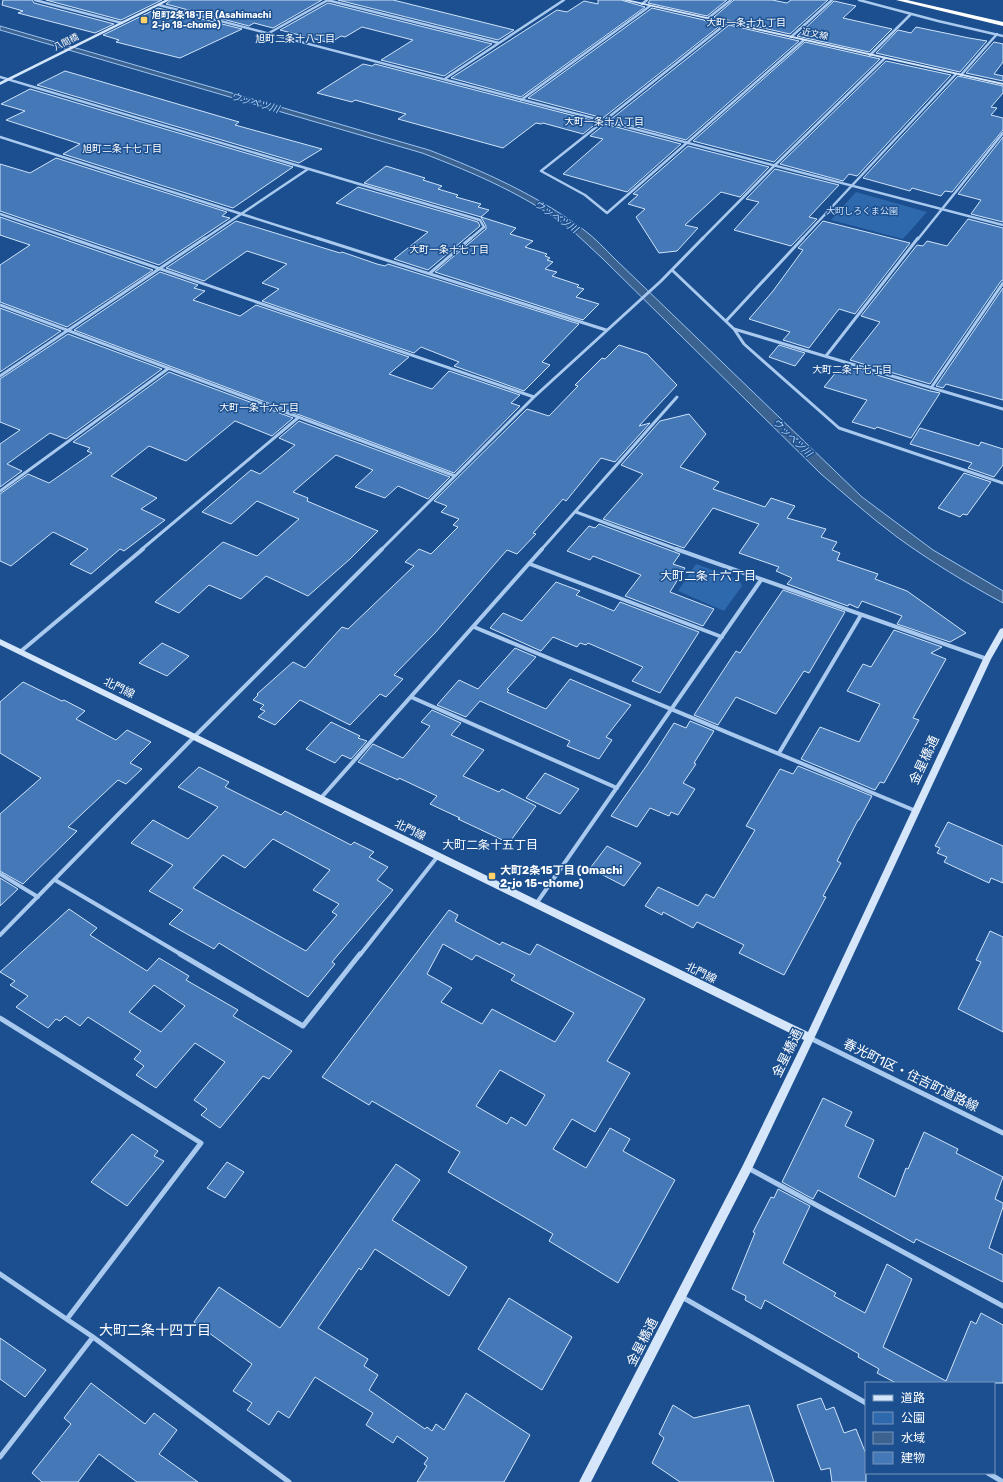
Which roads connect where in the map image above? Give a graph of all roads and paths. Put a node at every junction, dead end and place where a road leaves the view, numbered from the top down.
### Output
1 (36, 0) edge
2 (168, 0) edge
3 (327, 0) edge
4 (564, 0) edge
5 (624, 0) edge
6 (647, 0) edge
7 (731, 0) edge
8 (832, 0) edge
9 (859, 0) edge
10 (899, 0) edge
11 (642, 4) junction
12 (159, 5) junction
13 (650, 6) junction
14 (911, 14) junction
15 (707, 19) junction
16 (122, 23) junction
17 (727, 23) junction
18 (1003, 24) edge
19 (269, 33) junction
20 (997, 34) junction
21 (1003, 36) edge
22 (791, 37) junction
23 (804, 40) junction
24 (499, 43) junction
25 (870, 55) junction
26 (885, 58) junction
27 (958, 74) junction
28 (0, 77) edge
29 (446, 78) junction
30 (10, 80) junction
31 (0, 84) edge
32 (1003, 84) edge
33 (520, 100) junction
34 (601, 121) junction
35 (1003, 133) edge
36 (0, 137) edge
37 (685, 143) junction
38 (774, 166) junction
39 (308, 169) junction
40 (852, 186) junction
41 (941, 209) junction
42 (0, 214) edge
43 (241, 214) junction
44 (1003, 225) edge
45 (161, 269) junction
46 (672, 270) junction
47 (430, 273) junction
48 (1003, 283) edge
49 (0, 305) edge
50 (726, 321) junction
51 (734, 329) junction
52 (606, 330) junction
53 (68, 331) junction
54 (826, 356) junction
55 (168, 368) junction
56 (0, 376) edge
57 (931, 388) junction
58 (534, 397) junction
59 (677, 397) dead end
60 (1003, 410) edge
61 (299, 417) junction
62 (455, 476) junction
63 (1003, 483) edge
64 (0, 491) edge
65 (576, 512) junction
66 (530, 564) junction
67 (761, 580) junction
68 (861, 615) junction
69 (474, 627) junction
70 (1001, 634) edge
71 (722, 637) junction
72 (0, 642) edge
73 (20, 652) junction
74 (987, 659) junction
75 (411, 697) junction
76 (672, 708) junction
77 (194, 737) junction
78 (779, 753) junction
79 (616, 788) junction
80 (320, 798) junction
81 (916, 811) junction
82 (438, 856) junction
83 (0, 874) edge
84 (55, 880) junction
85 (38, 897) junction
86 (536, 904) junction
87 (0, 935) edge
88 (0, 1018) edge
89 (810, 1038) junction
90 (1003, 1133) edge
91 (747, 1168) junction
92 (0, 1274) edge
93 (681, 1297) junction
94 (1003, 1306) edge
95 (67, 1319) junction
96 (93, 1337) junction
97 (865, 1402) edge
98 (0, 1457) edge
99 (990, 1474) edge
100 (289, 1482) edge
101 (585, 1482) edge
102 (1003, 1482) edge

1 - 16 street
2 - 12 street, 八間橋
3 - 19 street
3 - 24 street
4 - 24 street
5 - 11 street, 近文線
6 - 11 street
7 - 15 street
8 - 22 street
9 - 14 street
10 - 18 highway
11 - 13 street, 近文線
12 - 16 street, 八間橋
12 - 19 street
13 - 15 street, 近文線
13 - 33 street
14 - 20 street
14 - 25 street
15 - 17 street, 近文線
16 - 30 street, 八間橋
17 - 22 street, 近文線
17 - 34 street
19 - 29 street
20 - 21 street
20 - 27 street
22 - 23 street, 近文線
23 - 25 street, 近文線
23 - 37 street
24 - 29 street
25 - 26 street, 近文線
26 - 27 street, 近文線
26 - 38 street
27 - 32 street, 近文線
27 - 40 street
28 - 30 street
29 - 33 street
30 - 31 street, 八間橋
30 - 39 street
33 - 34 street
34 - 37 street
34 - 37 street
35 - 41 street
36 - 43 street
37 - 38 street
38 - 40 street
38 - 46 street
39 - 43 street
39 - 47 street
40 - 41 street
40 - 50 street
41 - 44 street
41 - 54 street
42 - 45 street
43 - 45 street
43 - 47 street
45 - 53 street
45 - 58 street
46 - 50 street
46 - 52 street
47 - 52 street
48 - 57 street
49 - 53 street
50 - 51 street
51 - 54 street
51 - 63 street
52 - 58 street
53 - 55 street
53 - 56 street
54 - 57 street
55 - 61 street
55 - 64 street
57 - 60 street
58 - 62 street
59 - 65 street
61 - 62 street
61 - 73 street
62 - 77 street
65 - 66 street
65 - 67 street
66 - 69 street
66 - 71 street
67 - 68 street
67 - 71 street
68 - 74 street
68 - 78 street
69 - 75 street
69 - 76 street
70 - 74 street, 金星橋通
71 - 76 street
72 - 73 street, 北門線
73 - 77 street, 北門線
74 - 81 street, 金星橋通
75 - 79 street
75 - 80 street
76 - 78 street
76 - 79 street
77 - 80 street, 北門線
77 - 84 street
78 - 81 street
79 - 86 street
80 - 82 street, 北門線
81 - 89 street, 金星橋通
82 - 84 street
82 - 86 street, 北門線
83 - 85 street
84 - 85 street
85 - 87 street
86 - 89 street, 北門線
88 - 95 street
89 - 90 street, 春光町1区・住吉町道路線
89 - 91 street, 金星橋通
91 - 93 street, 金星橋通
91 - 94 street
92 - 95 street
93 - 97 street
93 - 101 street, 金星橋通
95 - 96 street
96 - 98 street
96 - 100 street
99 - 102 street

